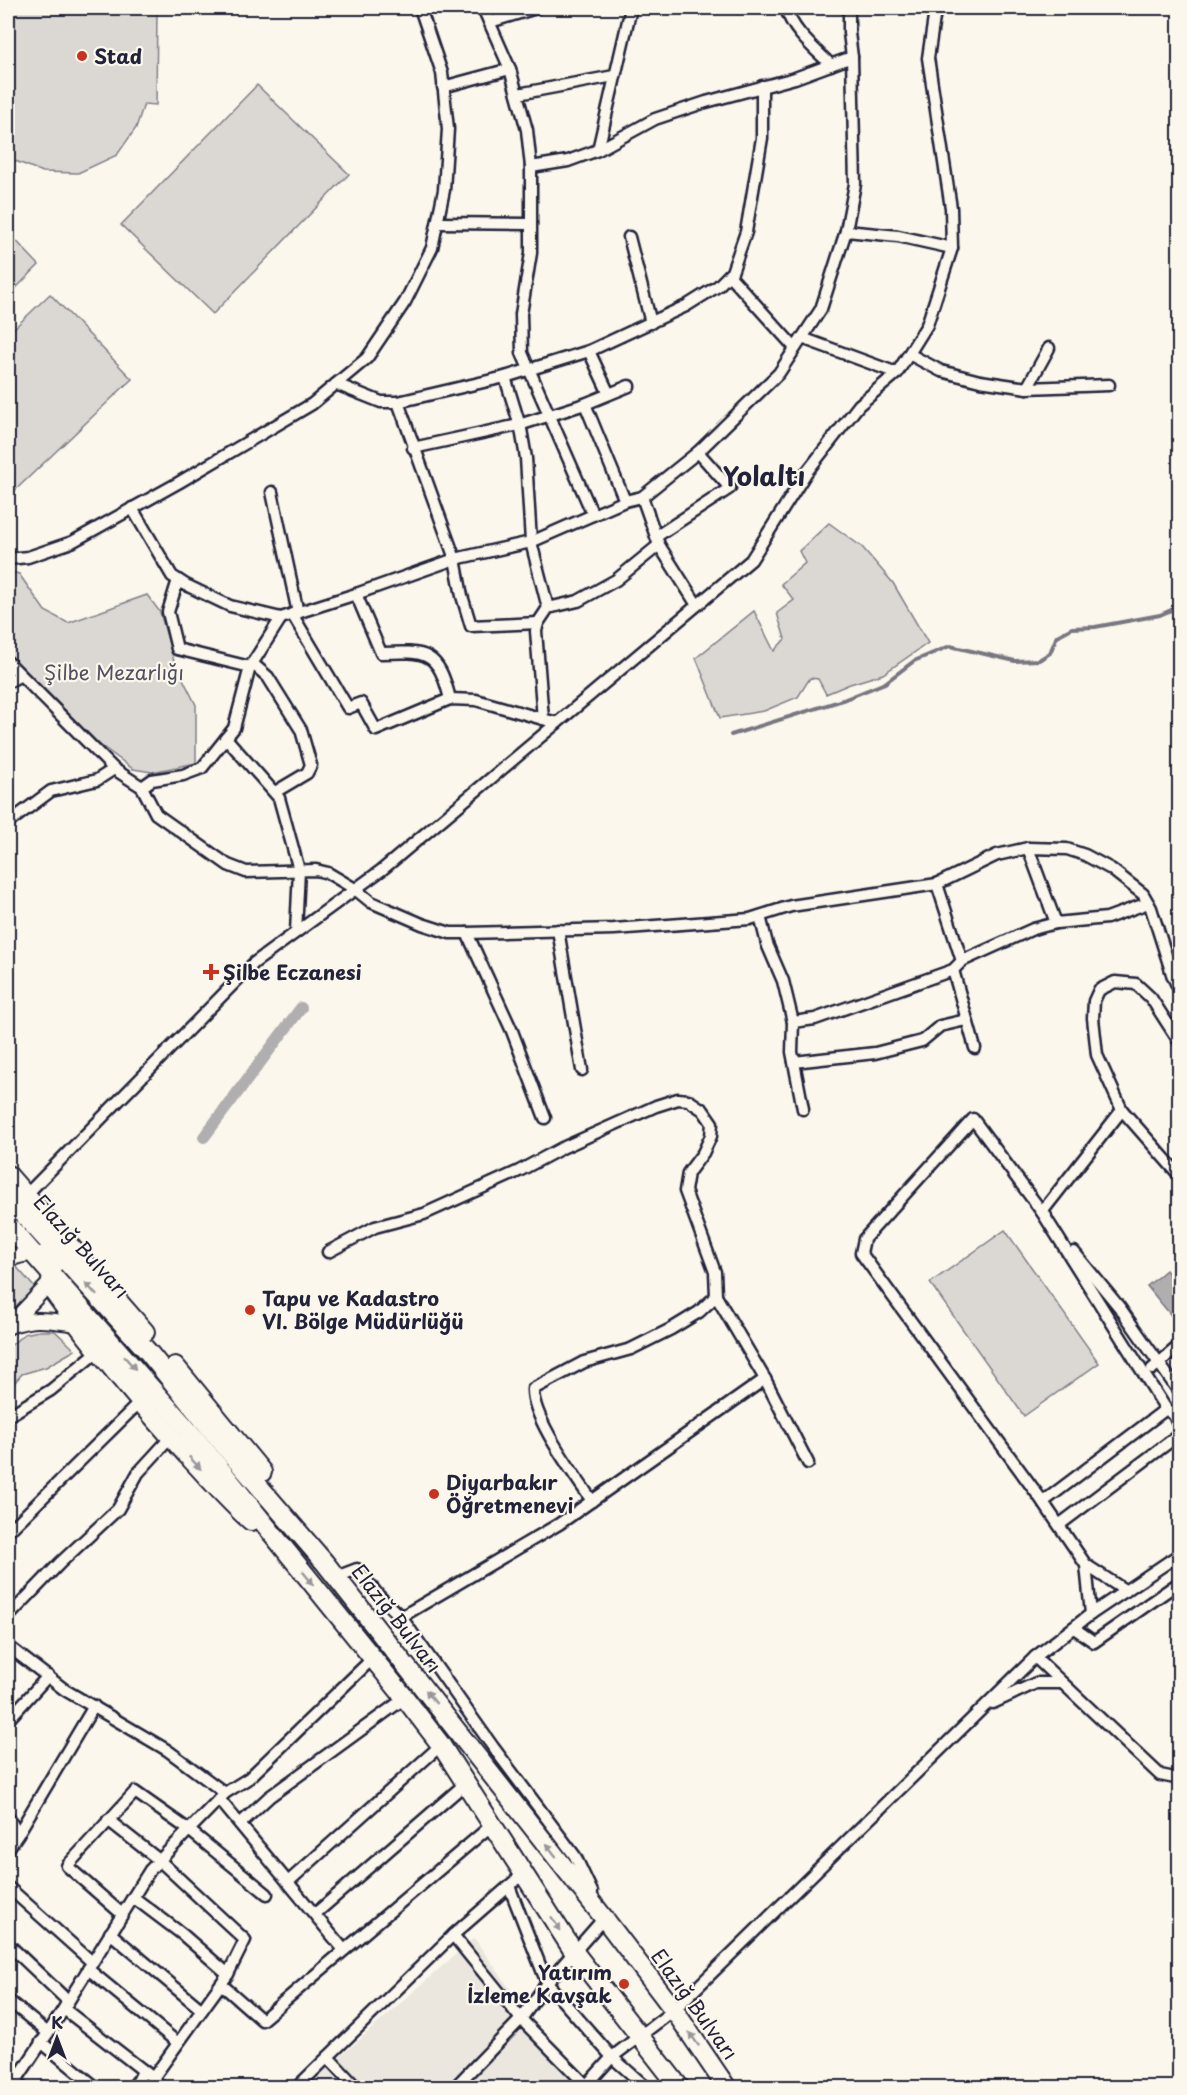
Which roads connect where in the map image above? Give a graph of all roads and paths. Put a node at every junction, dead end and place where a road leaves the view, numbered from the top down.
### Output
1 (420, 8) edge
2 (483, 8) edge
3 (536, 8) edge
4 (631, 8) edge
5 (786, 8) edge
6 (849, 8) edge
7 (933, 9) edge
8 (490, 22) junction
9 (852, 57) junction
10 (831, 65) junction
11 (510, 69) junction
12 (614, 76) junction
13 (762, 86) junction
14 (443, 87) junction
15 (518, 94) junction
16 (598, 150) junction
17 (531, 167) junction
18 (438, 223) junction
19 (531, 224) junction
20 (846, 231) junction
21 (629, 237) dead end
22 (952, 248) junction
23 (729, 275) junction
24 (651, 323) junction
25 (802, 338) junction
26 (795, 348) junction
27 (1049, 348) dead end
28 (589, 351) junction
29 (909, 354) junction
30 (530, 371) junction
31 (897, 373) junction
32 (505, 377) junction
33 (336, 384) junction
34 (1109, 385) dead end
35 (629, 387) dead end
36 (1027, 388) junction
37 (609, 394) junction
38 (398, 402) junction
39 (585, 404) junction
40 (551, 416) junction
41 (519, 425) junction
42 (413, 448) junction
43 (698, 452) junction
44 (272, 492) dead end
45 (642, 497) junction
46 (625, 501) junction
47 (132, 508) junction
48 (593, 515) junction
49 (658, 541) junction
50 (531, 542) junction
51 (8, 559) edge
52 (455, 559) junction
53 (178, 580) junction
54 (356, 594) junction
55 (697, 605) junction
56 (549, 608) junction
57 (295, 614) junction
58 (280, 618) junction
59 (538, 623) junction
60 (8, 662) edge
61 (251, 665) junction
62 (19, 676) junction
63 (8, 682) edge
64 (450, 699) junction
65 (543, 719) junction
66 (557, 723) junction
67 (226, 738) junction
68 (114, 769) junction
69 (142, 787) junction
70 (275, 792) junction
71 (8, 824) edge
72 (1028, 848) junction
73 (299, 870) junction
74 (938, 884) junction
75 (355, 889) junction
76 (1148, 903) junction
77 (760, 916) junction
78 (1056, 923) junction
79 (558, 930) junction
80 (296, 932) junction
81 (467, 933) junction
82 (962, 961) junction
83 (953, 970) junction
84 (1179, 991) edge
85 (966, 1020) junction
86 (793, 1022) junction
87 (1179, 1043) edge
88 (975, 1048) dead end
89 (794, 1062) junction
90 (582, 1070) dead end
91 (803, 1109) dead end
92 (1122, 1110) junction
93 (545, 1118) dead end
94 (8, 1175) edge
95 (1179, 1176) edge
96 (16, 1196) edge
97 (1042, 1212) junction
98 (8, 1225) edge
99 (328, 1252) dead end
100 (17, 1253) edge
101 (60, 1256) junction
102 (49, 1279) junction
103 (716, 1296) junction
104 (76, 1323) junction
105 (96, 1325) junction
106 (8, 1327) edge
107 (1179, 1345) edge
108 (97, 1352) junction
109 (1157, 1364) junction
110 (1145, 1375) junction
111 (765, 1380) junction
112 (1179, 1394) edge
113 (140, 1402) junction
114 (1173, 1412) edge
115 (8, 1416) edge
116 (1179, 1429) edge
117 (1179, 1434) edge
118 (171, 1437) junction
119 (808, 1463) dead end
120 (592, 1501) junction
121 (1043, 1502) junction
122 (8, 1523) edge
123 (1059, 1525) junction
124 (300, 1532) junction
125 (1179, 1554) edge
126 (290, 1556) junction
127 (1086, 1565) junction
128 (336, 1576) junction
129 (1179, 1582) edge
130 (1126, 1591) junction
131 (1091, 1614) junction
132 (8, 1617) edge
133 (400, 1617) junction
134 (1074, 1628) junction
135 (8, 1646) edge
136 (1035, 1657) junction
137 (372, 1659) junction
138 (48, 1676) junction
139 (1062, 1683) junction
140 (405, 1698) junction
141 (94, 1706) junction
142 (984, 1707) junction
143 (8, 1720) edge
144 (441, 1745) junction
145 (1179, 1779) edge
146 (466, 1784) junction
147 (222, 1796) junction
148 (8, 1817) edge
149 (108, 1820) junction
150 (240, 1824) junction
151 (493, 1824) junction
152 (189, 1830) junction
153 (18, 1833) junction
154 (8, 1849) edge
155 (159, 1860) junction
156 (523, 1874) junction
157 (288, 1882) junction
158 (509, 1886) junction
159 (8, 1887) edge
160 (267, 1894) dead end
161 (133, 1897) junction
162 (122, 1914) junction
163 (315, 1914) junction
164 (604, 1918) junction
165 (110, 1933) junction
166 (453, 1935) junction
167 (8, 1944) edge
168 (344, 1950) junction
169 (574, 1952) junction
170 (90, 1966) junction
171 (228, 1974) junction
172 (547, 1983) junction
173 (221, 1984) junction
174 (8, 2000) edge
175 (66, 2005) junction
176 (202, 2010) junction
177 (674, 2010) junction
178 (521, 2019) junction
179 (641, 2036) junction
180 (45, 2038) junction
181 (178, 2043) junction
182 (328, 2057) junction
183 (612, 2057) junction
184 (8, 2069) edge
185 (149, 2075) junction
186 (17, 2085) edge
187 (586, 2087) edge
188 (97, 2088) edge
189 (132, 2088) edge
190 (162, 2088) edge
191 (296, 2088) edge
192 (357, 2088) edge
193 (454, 2088) edge
194 (647, 2088) edge
195 (680, 2088) edge
196 (727, 2088) edge

1 - 14 street
2 - 8 street
3 - 8 street
4 - 12 street
5 - 10 street
6 - 9 street
7 - 22 street
8 - 11 street
9 - 10 street
9 - 20 street
10 - 13 street
11 - 14 street
11 - 15 street
12 - 15 street
12 - 16 street
13 - 16 street
13 - 23 street
14 - 18 street
15 - 17 street
16 - 17 street
17 - 19 street
18 - 19 street
18 - 33 street
19 - 30 street
20 - 22 street
20 - 25 street
21 - 24 street
22 - 29 street
23 - 24 street
23 - 26 street
24 - 28 street
25 - 26 street
25 - 31 street
26 - 43 street
27 - 36 street
28 - 30 street
28 - 37 street
29 - 31 street
29 - 36 street
30 - 32 street
30 - 40 street
31 - 55 street
32 - 38 street
32 - 41 street
33 - 38 street
33 - 47 street
34 - 36 street
35 - 37 street
37 - 39 street
38 - 42 street
39 - 40 street
39 - 46 street
40 - 41 street
40 - 48 street
41 - 42 street
41 - 50 street
42 - 52 street
43 - 45 street
43 - 49 street
44 - 57 street
45 - 46 street
45 - 49 street
46 - 48 street
47 - 51 street
47 - 53 street
48 - 50 street
49 - 55 street
49 - 56 street
50 - 52 street
50 - 56 street
52 - 54 street
52 - 59 street
53 - 58 street
53 - 61 street
54 - 57 street
54 - 64 street
55 - 66 street
56 - 59 street
57 - 58 street
57 - 64 street
58 - 61 street
59 - 65 street
60 - 62 street
61 - 67 street
61 - 70 street
62 - 63 street
62 - 68 street
64 - 65 street
65 - 66 street
66 - 75 street
67 - 69 street
67 - 70 street
68 - 69 street
68 - 71 street
69 - 73 street
70 - 73 street
72 - 74 street
72 - 76 street
72 - 78 street
73 - 75 street
73 - 80 street
74 - 77 street
74 - 82 street
75 - 80 street
75 - 81 street
76 - 78 street
76 - 84 street
77 - 79 street
77 - 86 street
78 - 82 street
79 - 81 street
79 - 90 street
80 - 96 street
81 - 93 street
82 - 83 street
83 - 85 street
83 - 86 street
85 - 88 street
85 - 89 street
86 - 89 street
87 - 92 street
89 - 91 street
92 - 95 street
92 - 97 street
94 - 96 highway
96 - 101 highway, Elazığ Bulvarı
96 - 124 highway
97 - 109 street
97 - 110 street
97 - 121 street
98 - 100 highway, Elazığ Bulvarı
99 - 103 street
100 - 101 street
100 - 102 highway, Elazığ Bulvarı
101 - 102 street
124 -> 101 highway, Elazığ Bulvarı
102 - 104 highway
102 - 105 highway, Elazığ Bulvarı
102 - 106 street
103 - 111 street
103 - 120 street
104 - 105 street
104 - 106 street
104 - 108 highway
105 -> 126 highway, Elazığ Bulvarı
107 - 109 street
108 - 113 highway
108 - 115 street
109 - 110 street
109 - 112 street
110 - 114 street
111 - 119 street
111 - 120 street
113 - 118 highway
113 - 122 street
114 - 116 street
114 - 121 street
117 - 123 street
118 -> 126 highway
118 - 132 street
120 - 133 street
121 - 123 street
123 - 127 street
124 - 128 highway, Elazığ Bulvarı
125 - 130 street
126 -> 137 highway, Elazığ Bulvarı
127 - 130 street
127 - 131 street
128 - 133 street
164 -> 128 highway, Elazığ Bulvarı
129 - 134 street
130 - 131 street
131 - 134 street
133 - 164 street
134 - 136 street
135 - 138 street
136 - 139 street
136 - 142 street
137 - 140 highway, Elazığ Bulvarı
137 - 147 street
138 - 141 street
138 - 143 street
139 - 142 street
139 - 145 street
140 - 144 highway, Elazığ Bulvarı
140 - 150 street
141 - 147 street
141 - 153 street
142 - 177 street
144 - 146 highway, Elazığ Bulvarı
144 - 157 street
146 - 151 highway, Elazığ Bulvarı
146 - 163 street
147 - 150 street
147 - 152 street
148 - 153 street
149 - 152 street
149 - 155 street
149 - 162 street
150 - 157 street
151 - 156 highway, Elazığ Bulvarı
151 - 168 street
152 - 155 street
152 - 160 street
153 - 154 street
155 - 161 street
155 - 171 street
156 - 158 street
156 -> 169 highway, Elazığ Bulvarı
157 - 163 street
158 - 166 street
158 - 172 street
159 - 170 street
161 - 162 street
161 - 171 street
162 - 165 street
163 - 168 street
164 - 169 street
164 - 177 highway, Elazığ Bulvarı
165 - 170 street
165 - 176 street
166 - 178 street
166 - 182 street
167 - 175 street
168 - 173 street
169 - 172 street
169 - 179 highway, Elazığ Bulvarı
170 - 175 street
170 - 181 street
171 - 173 street
172 - 178 street
172 - 183 street
173 - 176 street
174 - 180 street
175 - 180 street
175 - 185 street
176 - 181 street
177 - 179 street
196 -> 177 highway, Elazığ Bulvarı
178 - 187 street
178 - 193 street
179 - 183 street
179 - 195 highway, Elazığ Bulvarı
180 - 186 street
180 - 188 street
181 - 185 street
182 - 191 street
182 - 192 street
183 - 187 street
183 - 194 street
184 - 186 street
185 - 189 street
185 - 190 street

